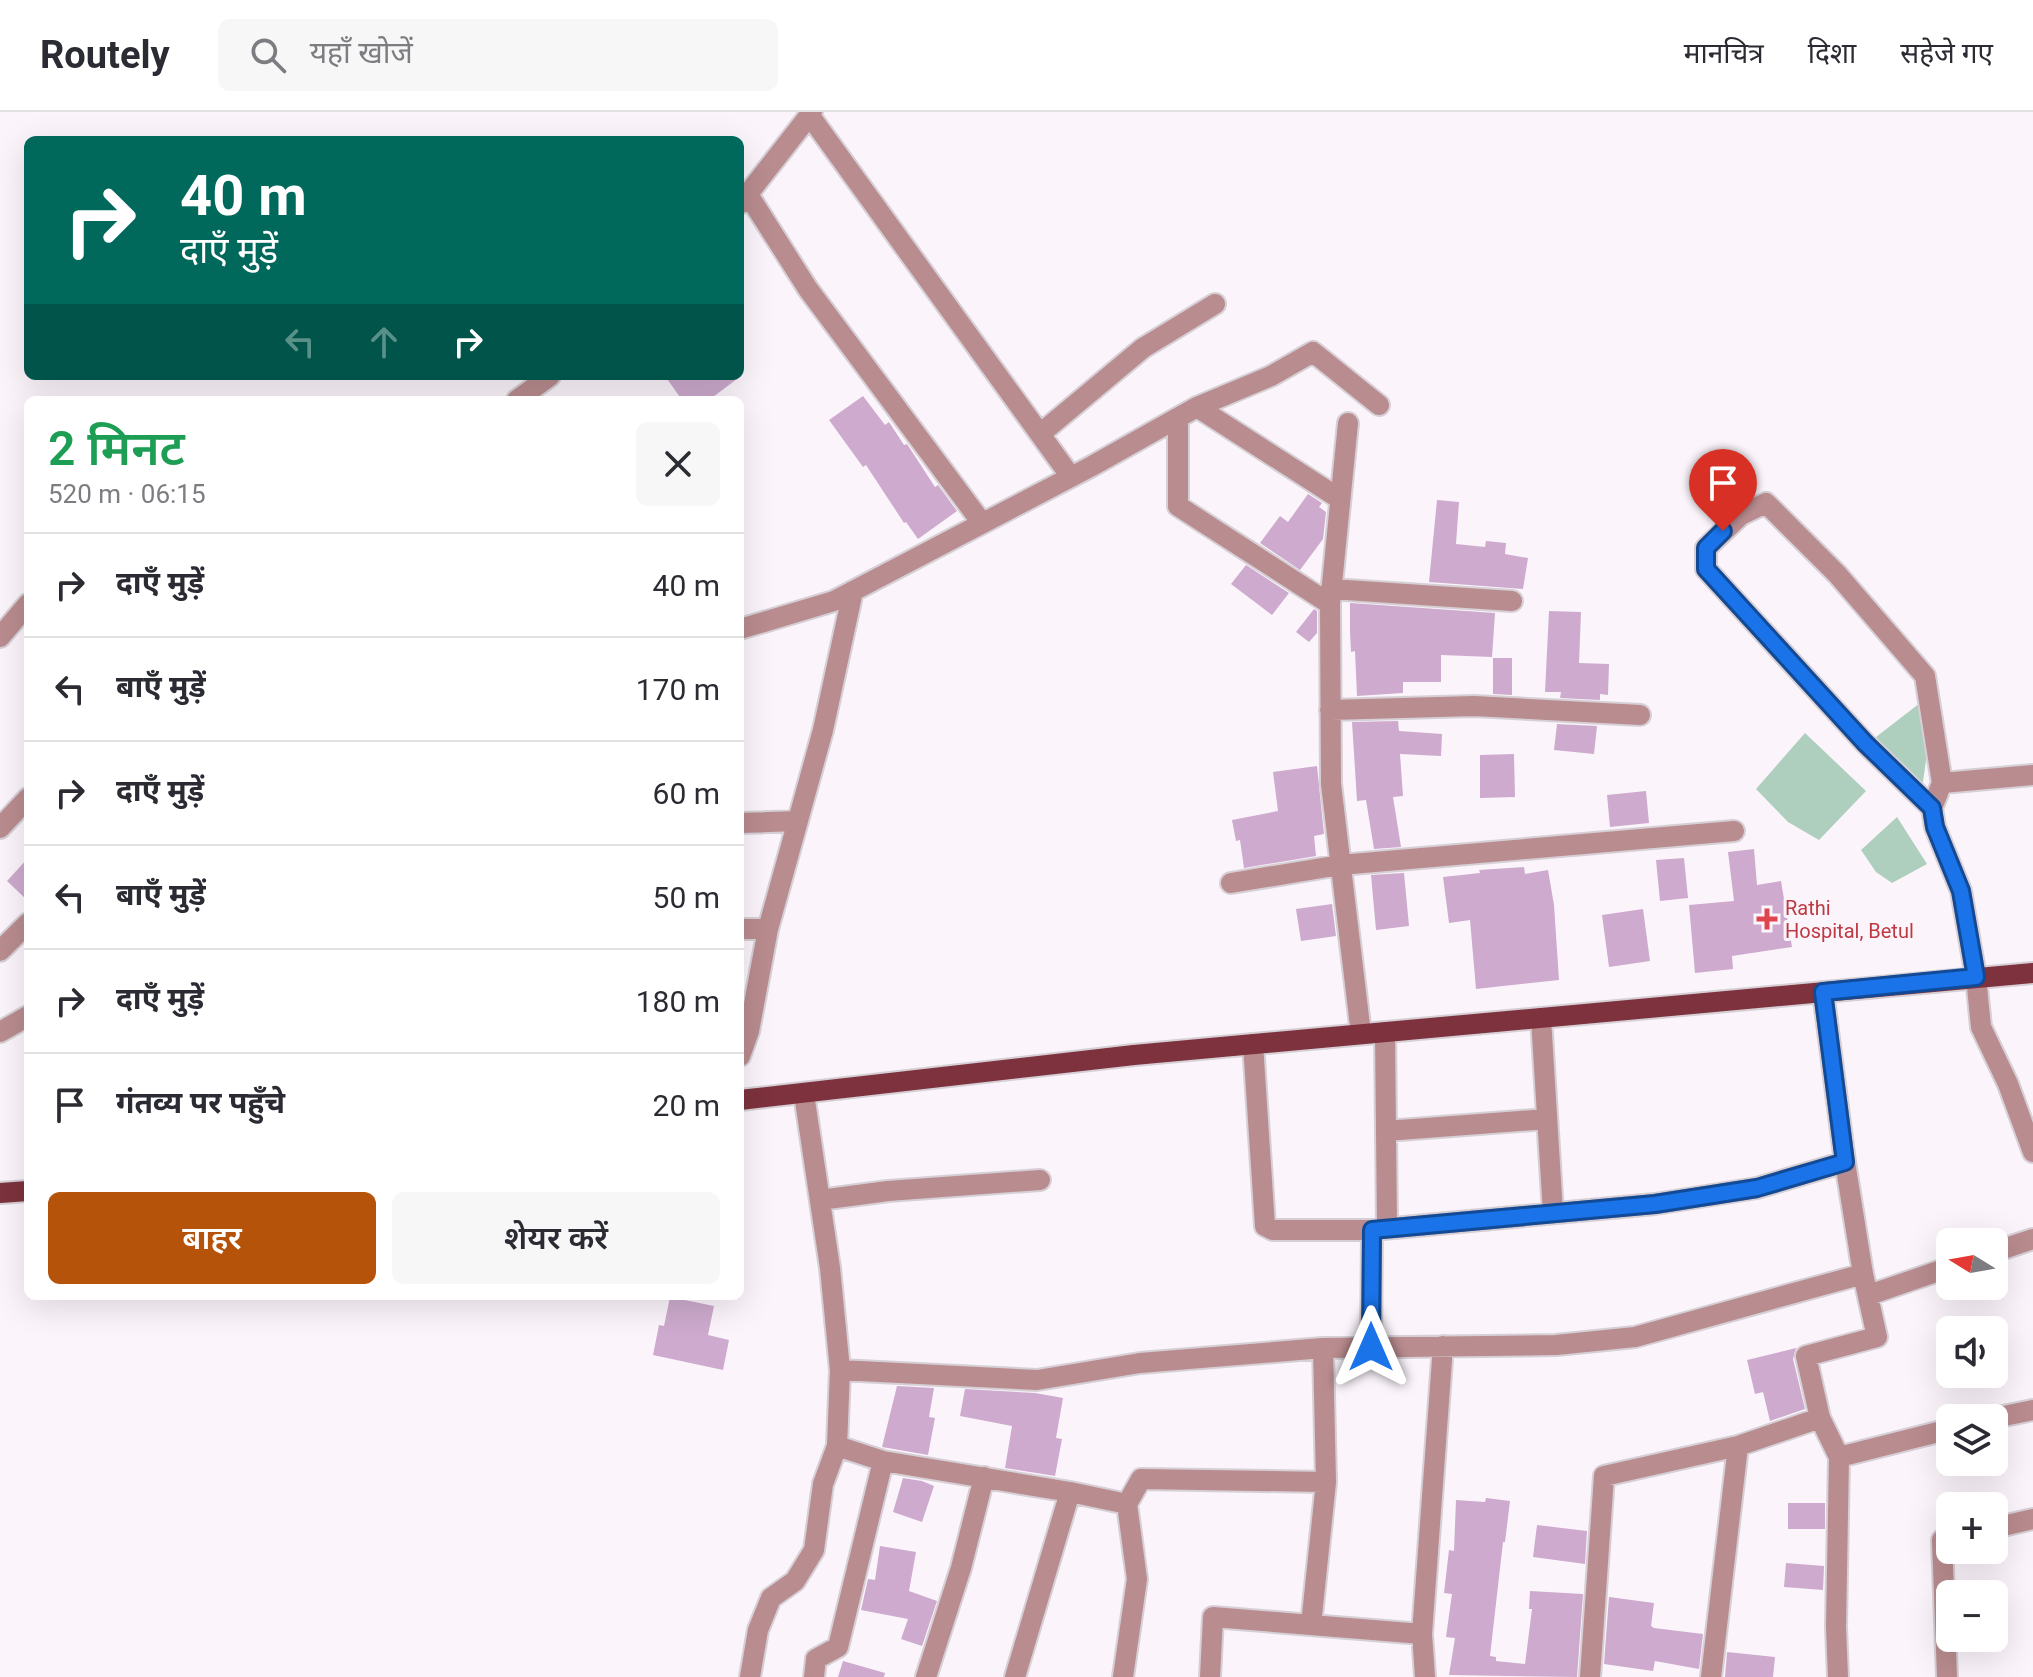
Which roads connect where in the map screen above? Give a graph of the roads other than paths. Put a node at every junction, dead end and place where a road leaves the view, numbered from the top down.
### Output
1 (811, 114) edge
2 (745, 200) edge
3 (1215, 304) dead end
4 (544, 380) edge
5 (522, 396) edge
6 (1379, 405) dead end
7 (1197, 407) junction
8 (1178, 418) junction
9 (1348, 423) dead end
10 (1040, 434) junction
11 (1071, 477) junction
12 (1340, 499) junction
13 (982, 523) junction
14 (853, 591) junction
15 (1331, 596) junction
16 (1512, 601) dead end
17 (24, 609) edge
18 (744, 628) edge
19 (0, 637) edge
20 (1330, 710) junction
21 (1640, 715) dead end
22 (2033, 775) edge
23 (1942, 783) junction
24 (24, 802) edge
25 (1932, 808) junction
26 (797, 821) junction
27 (744, 823) edge
28 (0, 828) edge
29 (1734, 831) dead end
30 (1340, 865) junction
31 (1231, 883) dead end
32 (24, 927) edge
33 (744, 929) edge
34 (768, 929) junction
35 (0, 951) edge
36 (2033, 973) edge
37 (1976, 977) junction
38 (1823, 992) junction
39 (24, 1018) edge
40 (1541, 1018) junction
41 (744, 1031) edge
42 (0, 1032) edge
43 (1385, 1032) junction
44 (1361, 1034) junction
45 (1253, 1044) junction
46 (804, 1094) junction
47 (744, 1100) edge
48 (1547, 1119) junction
49 (1386, 1131) junction
50 (2033, 1152) edge
51 (1845, 1162) junction
52 (1040, 1180) dead end
53 (24, 1191) edge
54 (0, 1193) edge
55 (820, 1200) junction
56 (1553, 1213) junction
57 (1379, 1229) junction
58 (2033, 1239) edge
59 (2008, 1247) edge
60 (1936, 1272) edge
61 (1863, 1274) junction
62 (1869, 1295) junction
63 (1443, 1346) junction
64 (1371, 1347) junction
65 (1323, 1348) junction
66 (840, 1370) junction
67 (2033, 1410) edge
68 (2008, 1415) edge
69 (1820, 1418) junction
70 (1936, 1433) edge
71 (837, 1446) junction
72 (1738, 1446) junction
73 (1839, 1457) junction
74 (883, 1461) junction
75 (984, 1477) junction
76 (1326, 1482) junction
77 (1070, 1492) junction
78 (1127, 1504) junction
79 (2033, 1519) edge
80 (2008, 1525) edge
81 (1943, 1564) edge
82 (1311, 1625) junction
83 (1422, 1634) junction
84 (750, 1677) edge
85 (814, 1677) edge
86 (926, 1677) edge
87 (1015, 1677) edge
88 (1123, 1677) edge
89 (1210, 1677) edge
90 (1425, 1677) edge
91 (1590, 1677) edge
92 (1711, 1677) edge
93 (1838, 1677) edge
94 (1947, 1677) edge

1 - 2 street
1 - 10 street
2 - 13 street
3 - 10 street
4 - 5 street
6 - 7 street
7 - 8 street
7 - 12 street
8 - 11 street
8 - 15 street
9 - 12 street
10 - 11 street
11 - 13 street
12 - 15 street
13 - 14 street
14 - 18 street
14 - 26 street
15 - 16 street
15 - 20 street
17 - 19 street
20 - 21 street
20 - 30 street
22 - 23 street
23 - 25 street
23 - 25 street
24 - 28 street
25 - 37 street
26 - 27 street
26 - 34 street
29 - 30 street
30 - 31 street
30 - 44 street
32 - 35 street
33 - 34 street
34 - 41 street
36 - 37 main road
37 - 38 main road
37 - 50 street
38 - 40 main road
38 - 51 street
39 - 42 street
40 - 43 main road
40 - 48 street
43 - 44 main road
43 - 49 street
44 - 45 main road
45 - 46 main road
45 - 57 street
46 - 47 main road
46 - 55 street
48 - 49 street
48 - 56 street
49 - 57 street
51 - 56 street
51 - 61 street
52 - 55 street
53 - 54 main road
55 - 66 street
56 - 57 street
57 - 64 street
58 - 59 street
60 - 62 street
61 - 62 street
61 - 63 street
62 - 69 street
63 - 64 street
63 - 83 street
64 - 65 street
65 - 66 street
65 - 76 street
66 - 71 street
67 - 68 street
69 - 72 street
69 - 73 street
70 - 73 street
71 - 74 street
71 - 84 street
72 - 91 street
72 - 92 street
73 - 93 street
74 - 75 street
74 - 85 street
75 - 77 street
75 - 86 street
76 - 78 street
76 - 82 street
77 - 78 street
77 - 87 street
78 - 88 street
79 - 80 street
81 - 94 street
82 - 83 street
82 - 89 street
83 - 90 street

